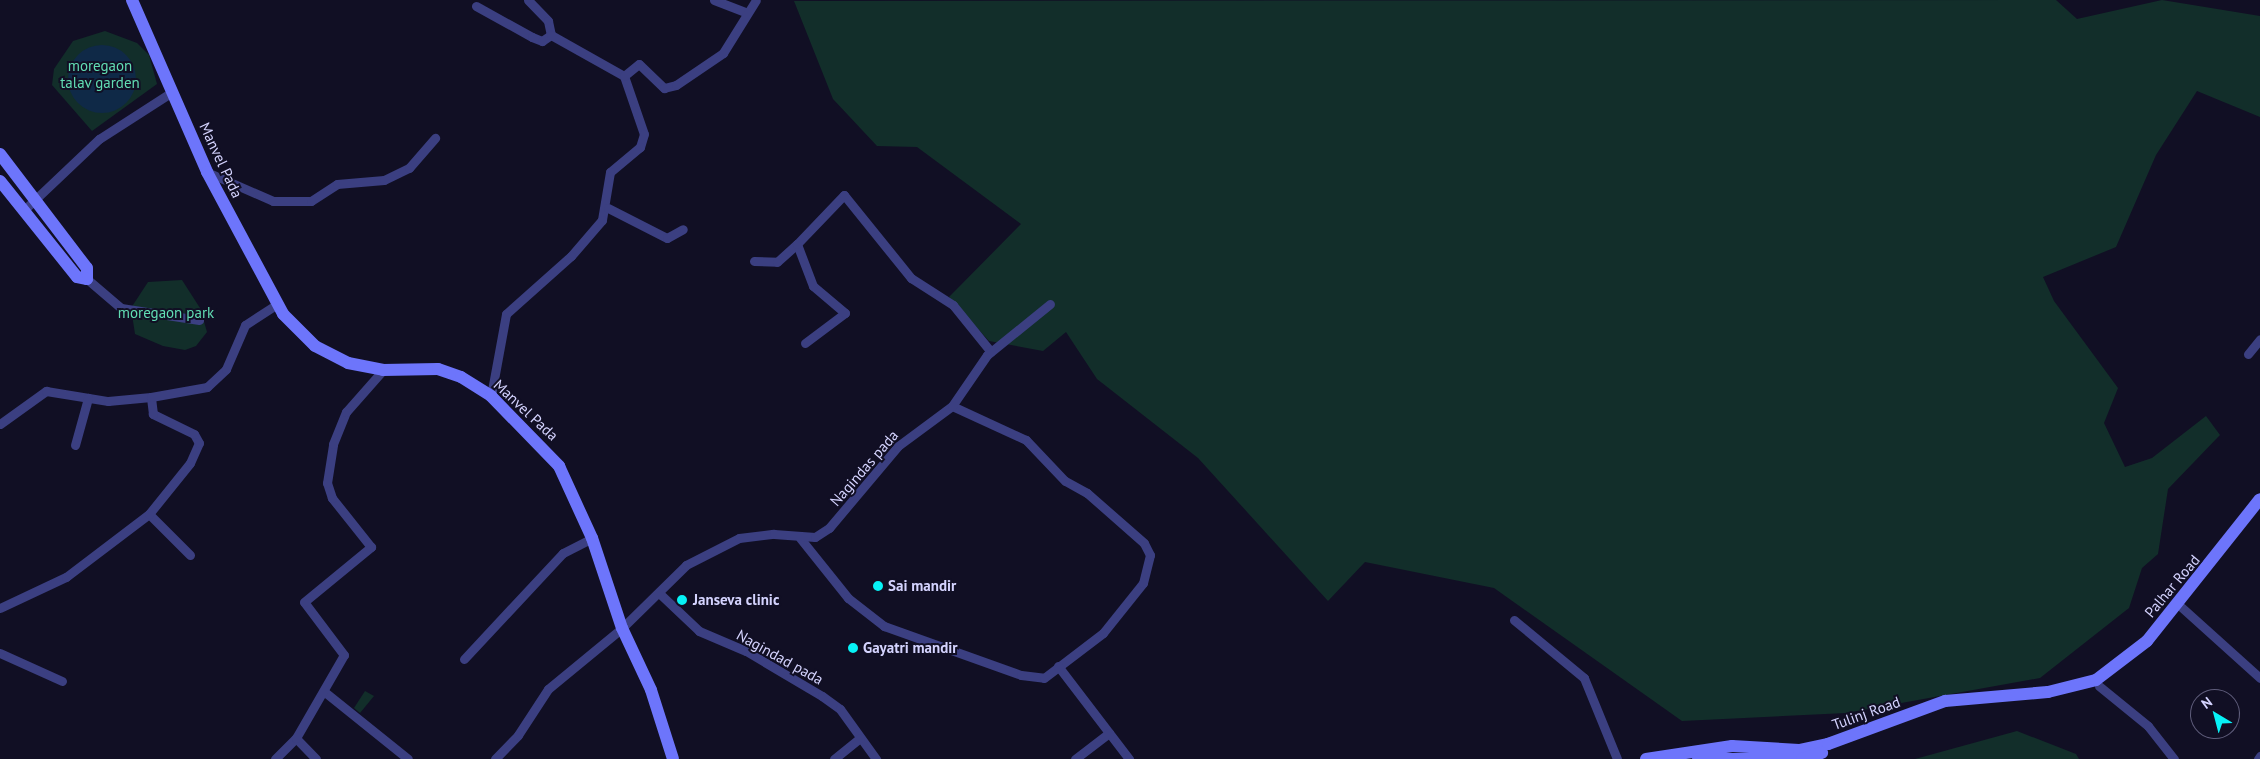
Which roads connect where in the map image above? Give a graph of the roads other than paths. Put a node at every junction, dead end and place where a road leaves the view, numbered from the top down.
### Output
1 (132, 0) edge
2 (528, 0) edge
3 (714, 0) edge
4 (756, 0) edge
5 (476, 6) dead end
6 (746, 12) junction
7 (551, 35) junction
8 (624, 76) junction
9 (172, 92) junction
10 (435, 138) dead end
11 (0, 154) edge
12 (207, 172) junction
13 (0, 181) edge
14 (35, 199) junction
15 (608, 208) junction
16 (23, 211) junction
17 (683, 229) dead end
18 (797, 244) junction
19 (754, 261) dead end
20 (87, 280) junction
21 (277, 304) junction
22 (1050, 304) dead end
23 (199, 320) dead end
24 (2260, 339) edge
25 (805, 343) dead end
26 (991, 352) junction
27 (2248, 354) dead end
28 (383, 370) junction
29 (491, 396) junction
30 (88, 398) junction
31 (151, 398) junction
32 (952, 406) junction
33 (0, 424) edge
34 (75, 444) dead end
35 (2260, 499) edge
36 (149, 514) junction
37 (2260, 514) edge
38 (592, 538) junction
39 (800, 538) junction
40 (190, 555) dead end
41 (658, 593) junction
42 (2181, 607) junction
43 (0, 608) edge
44 (1514, 620) dead end
45 (622, 628) junction
46 (0, 653) edge
47 (464, 659) dead end
48 (1058, 666) junction
49 (2260, 678) edge
50 (62, 681) dead end
51 (2097, 683) junction
52 (326, 692) junction
53 (1108, 733) junction
54 (296, 738) junction
55 (860, 738) junction
56 (395, 750) junction
57 (275, 759) edge
58 (316, 759) edge
59 (388, 759) edge
60 (408, 759) edge
61 (495, 759) edge
62 (672, 759) edge
63 (834, 759) edge
64 (876, 759) edge
65 (1075, 759) edge
66 (1129, 759) edge
67 (1617, 759) edge
68 (1646, 759) edge
69 (1698, 759) edge
70 (2174, 759) edge

1 - 9 main road, Manvel Pada
2 - 7 street
3 - 6 street
4 - 6 street
5 - 7 street
6 - 8 street
7 - 8 street
8 - 15 street
9 - 12 main road, Manvel Pada
9 - 14 street
10 - 12 street
11 - 14 main road
12 - 21 main road, Manvel Pada
13 - 16 main road
14 - 16 street
14 - 20 main road
15 - 17 street
15 - 29 street
16 - 20 main road
18 - 19 street
18 - 25 street
18 - 26 street
20 - 23 street
21 - 28 main road, Manvel Pada
21 - 31 street
22 - 26 street, Nagindas pada
24 - 27 street
26 - 32 street, Nagindas pada
28 - 29 main road, Manvel Pada
28 - 52 street
29 - 38 main road, Manvel Pada
30 - 31 street
30 - 33 street
30 - 34 street
31 - 36 street
32 - 39 street, Nagindas pada
32 - 48 street
35 - 42 main road, Palhar Road
36 - 40 street
36 - 43 street
37 - 42 main road, Palhar Road
38 - 45 main road, Manvel Pada
38 - 47 street
39 - 41 street, Nagindas pada
39 - 48 street
41 - 45 street, Nagindas pada
41 - 55 street, Nagindad pada
42 - 49 street
42 - 51 main road, Palhar Road
44 - 67 street
45 - 61 street, Nagindas pada
45 - 62 main road, Manvel Pada
46 - 50 street
48 - 53 street
51 - 68 main road, Tulinj Road
51 - 69 main road, Tulinj Road
51 - 70 street
52 - 54 street
52 - 56 street
53 - 65 street
53 - 66 street
54 - 57 street
54 - 58 street
55 - 63 street
55 - 64 street, Nagindad pada
56 - 59 street
56 - 60 street

